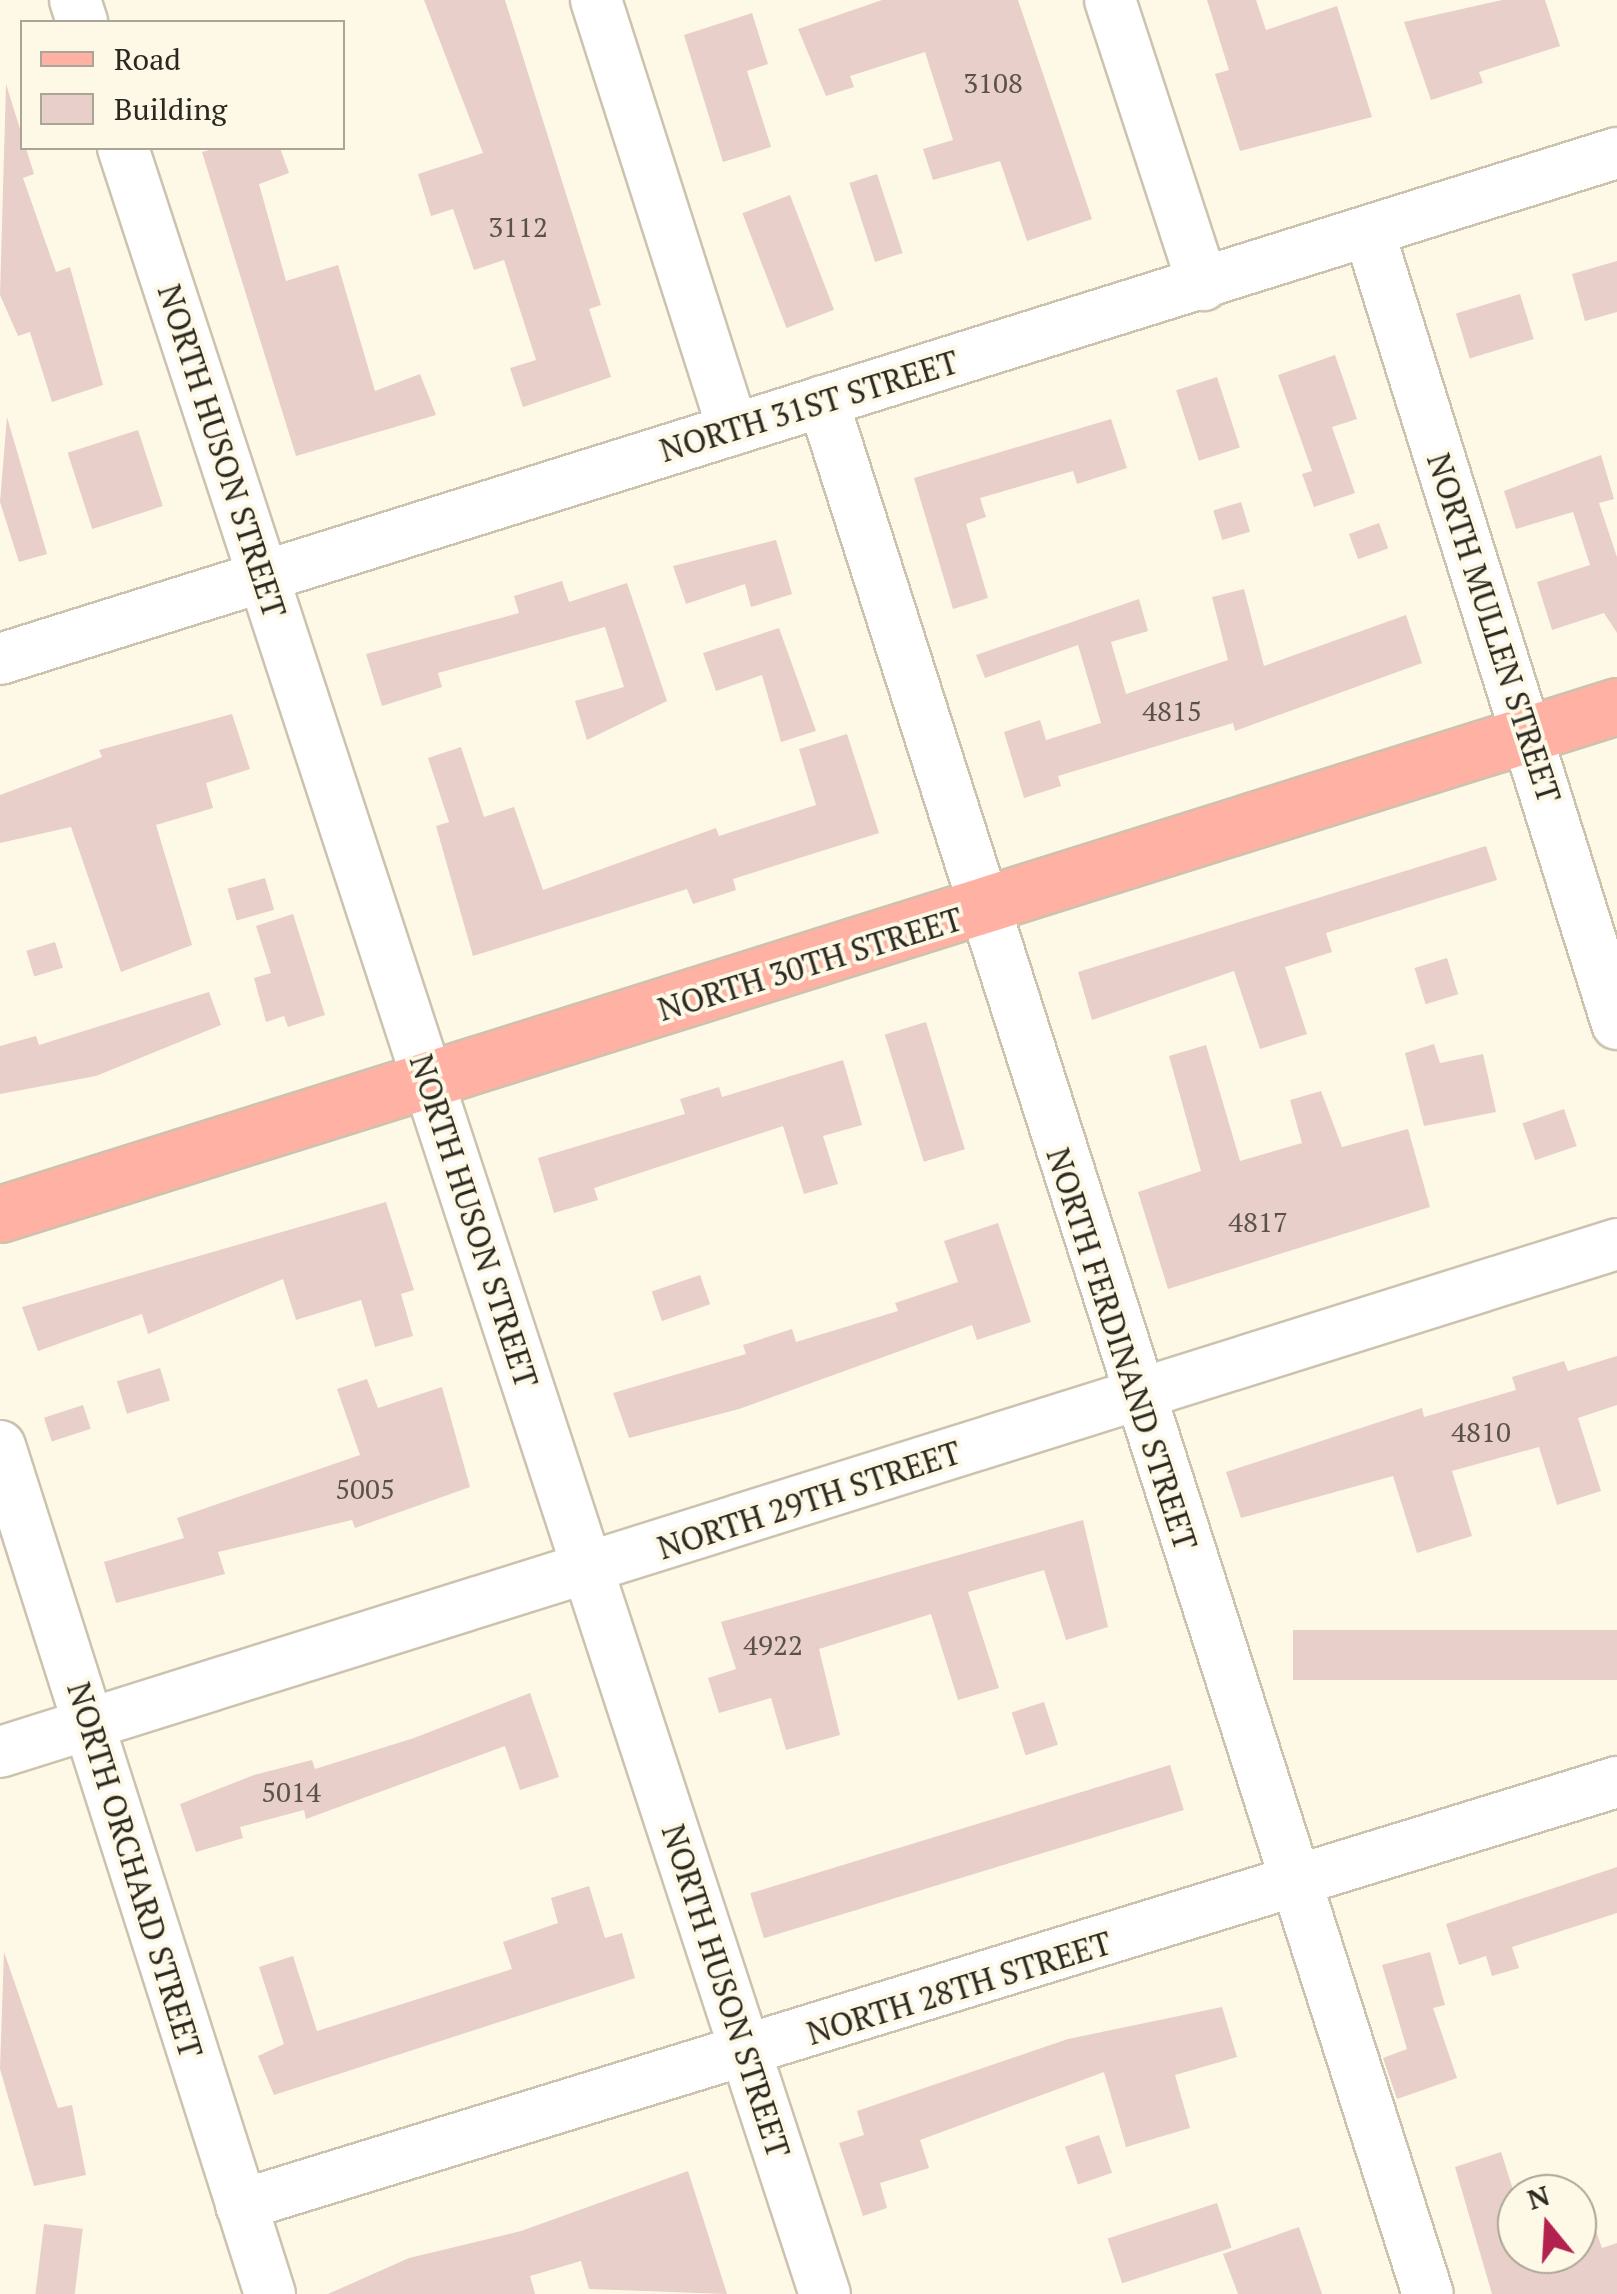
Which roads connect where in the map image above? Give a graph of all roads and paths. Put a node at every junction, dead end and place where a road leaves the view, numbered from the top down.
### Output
1 (596, 0) edge
2 (1110, 0) edge
3 (124, 150) edge
4 (1617, 153) edge
5 (1369, 232) junction
6 (1203, 285) junction
7 (823, 402) junction
8 (734, 430) junction
9 (264, 577) junction
10 (0, 659) edge
11 (1617, 706) edge
12 (1530, 733) junction
13 (984, 910) junction
14 (1617, 1024) edge
15 (429, 1083) junction
16 (0, 1214) edge
17 (1617, 1244) edge
18 (1136, 1396) junction
19 (0, 1446) edge
20 (588, 1571) junction
21 (90, 1722) junction
22 (0, 1752) edge
23 (1617, 1782) edge
24 (1294, 1884) junction
25 (746, 2054) junction
26 (241, 2205) junction
27 (270, 2294) edge
28 (825, 2294) edge
29 (1428, 2294) edge

1 - 8 street
2 - 6 street
3 - 9 street, NORTH HUSON STREET
4 - 5 street, NORTH 31ST STREET
5 - 6 street, NORTH 31ST STREET
5 - 12 street, NORTH MULLEN STREET
6 - 7 street, NORTH 31ST STREET
7 - 8 street, NORTH 31ST STREET
7 - 13 street, NORTH FERDINAND STREET
8 - 9 street, NORTH 31ST STREET
9 - 10 street, NORTH 31ST STREET
9 - 15 street, NORTH HUSON STREET
11 - 12 main road, NORTH 30TH STREET
12 - 13 main road, NORTH 30TH STREET
12 - 14 street, NORTH MULLEN STREET
13 - 15 main road, NORTH 30TH STREET
13 - 18 street, NORTH FERDINAND STREET
15 - 16 main road, NORTH 30TH STREET
15 - 20 street, NORTH HUSON STREET
17 - 18 street, NORTH 29TH STREET
18 - 20 street, NORTH 29TH STREET
18 - 24 street, NORTH FERDINAND STREET
19 - 21 street, NORTH ORCHARD STREET
20 - 21 street, NORTH 29TH STREET
20 - 25 street, NORTH HUSON STREET
21 - 22 street, NORTH 29TH STREET
21 - 26 street, NORTH ORCHARD STREET
23 - 24 street, NORTH 28TH STREET
24 - 25 street, NORTH 28TH STREET
24 - 29 street, NORTH FERDINAND STREET
25 - 26 street, NORTH 28TH STREET
25 - 28 street, NORTH HUSON STREET
26 - 27 street, NORTH ORCHARD STREET

